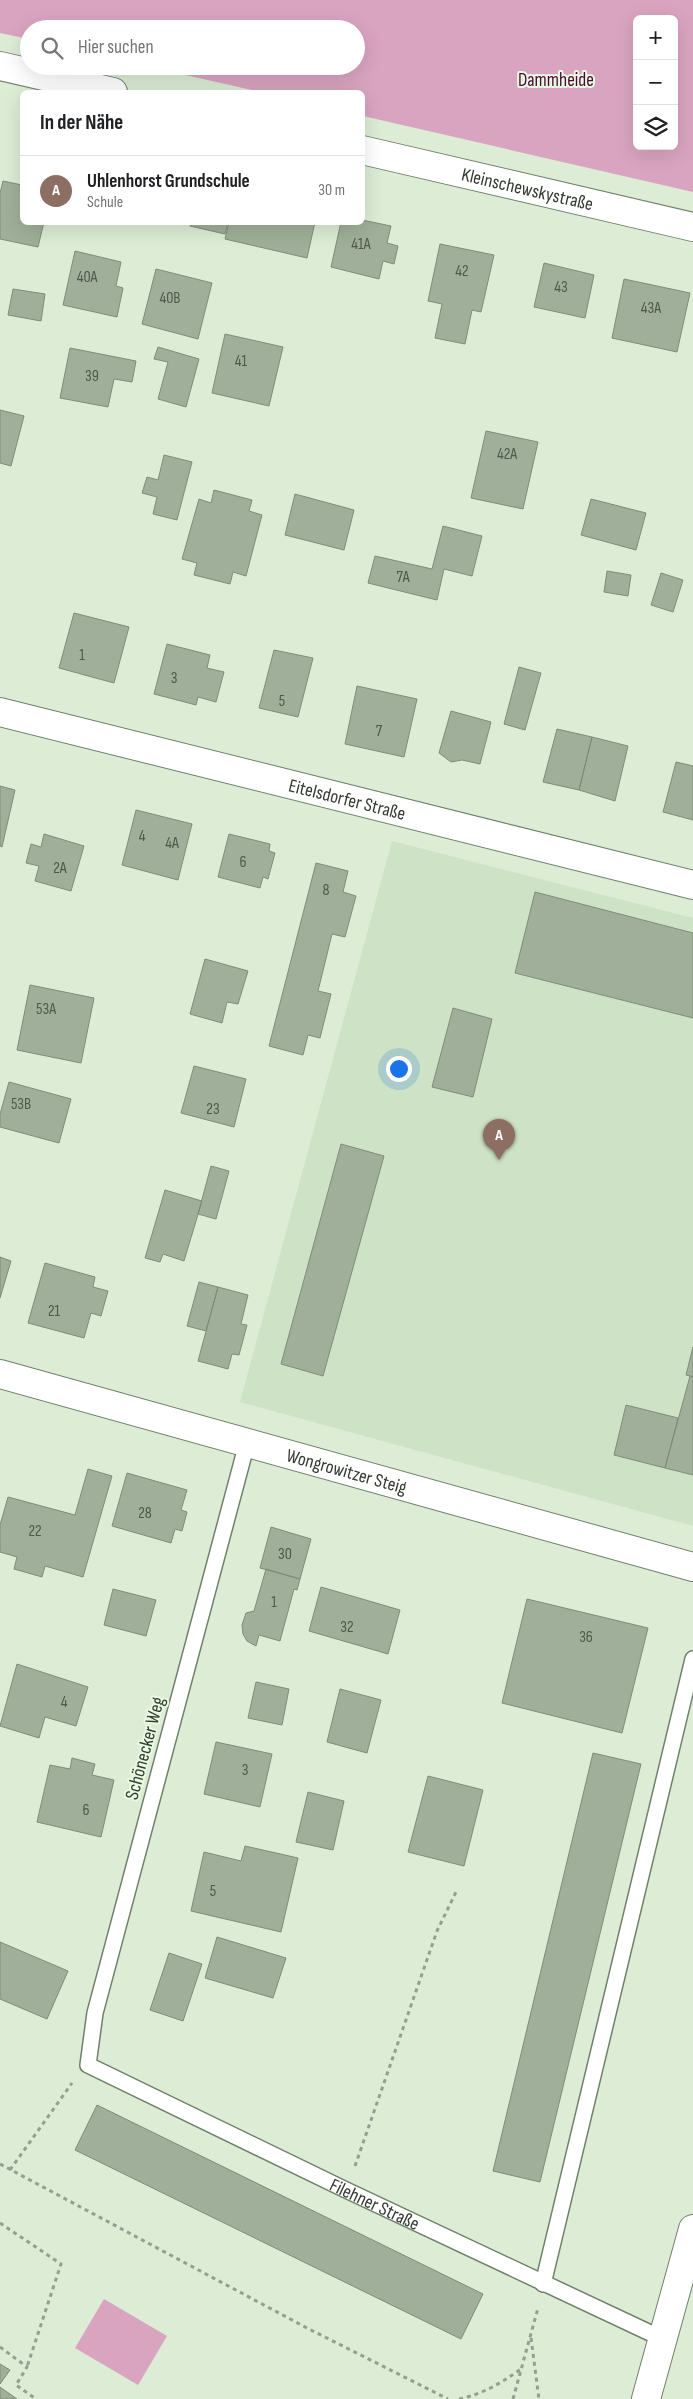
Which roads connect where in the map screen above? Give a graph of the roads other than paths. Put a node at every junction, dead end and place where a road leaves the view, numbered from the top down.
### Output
1 (0, 66) edge
2 (20, 71) edge
3 (39, 75) edge
4 (104, 90) edge
5 (365, 151) edge
6 (693, 227) edge
7 (0, 712) edge
8 (693, 885) edge
9 (0, 1374) edge
10 (247, 1443) junction
11 (693, 1567) edge
12 (693, 1659) edge
13 (88, 2065) joint
14 (693, 2229) edge
15 (543, 2284) junction
16 (663, 2339) junction
17 (646, 2399) edge

1 - 2 street
3 - 4 street
5 - 6 street, Kleinschewskystraße
7 - 8 street, Eitelsdorfer Straße
9 - 10 street, Wongrowitzer Steig
10 - 11 street, Wongrowitzer Steig
10 - 13 lane, Schönecker Weg
12 - 15 lane
13 - 15 lane, Filehner Straße
14 - 16 street
15 - 16 lane, Filehner Straße
16 - 17 street

